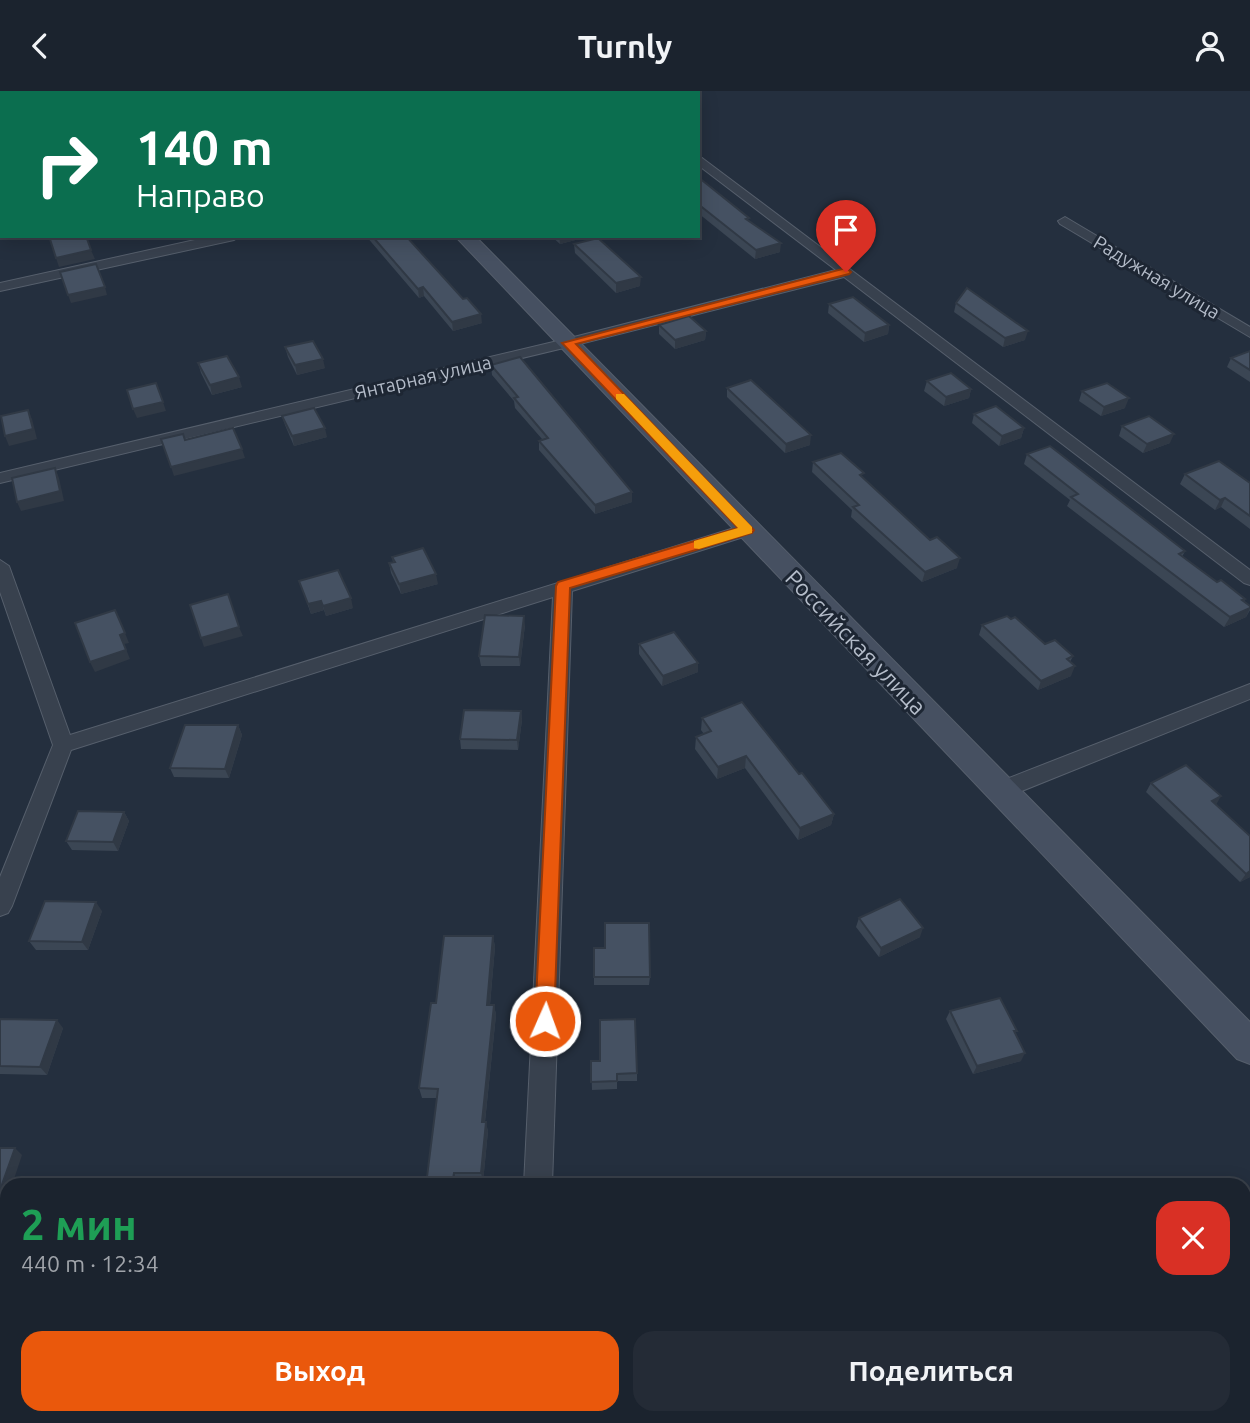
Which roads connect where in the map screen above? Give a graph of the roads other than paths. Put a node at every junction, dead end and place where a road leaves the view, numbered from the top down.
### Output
1 (700, 161) edge
2 (1065, 221) dead end
3 (224, 238) edge
4 (466, 238) edge
5 (846, 272) junction
6 (0, 287) edge
7 (1250, 333) edge
8 (568, 343) junction
9 (0, 478) edge
10 (747, 530) junction
11 (0, 566) edge
12 (1250, 579) edge
13 (563, 586) junction
14 (1250, 691) edge
15 (63, 745) junction
16 (999, 791) junction
17 (0, 906) edge
18 (1250, 1047) edge
19 (538, 1178) edge

1 - 5 street
2 - 7 street, Радужная улица
3 - 6 street
4 - 8 main road, Российская улица
5 - 8 street, Янтарная улица
5 - 12 street
8 - 9 street, Янтарная улица
8 - 10 main road, Российская улица
10 - 13 street
10 - 16 main road, Российская улица
11 - 15 street
13 - 15 street
13 - 19 street
14 - 16 street
15 - 17 street
16 - 18 main road, Российская улица

